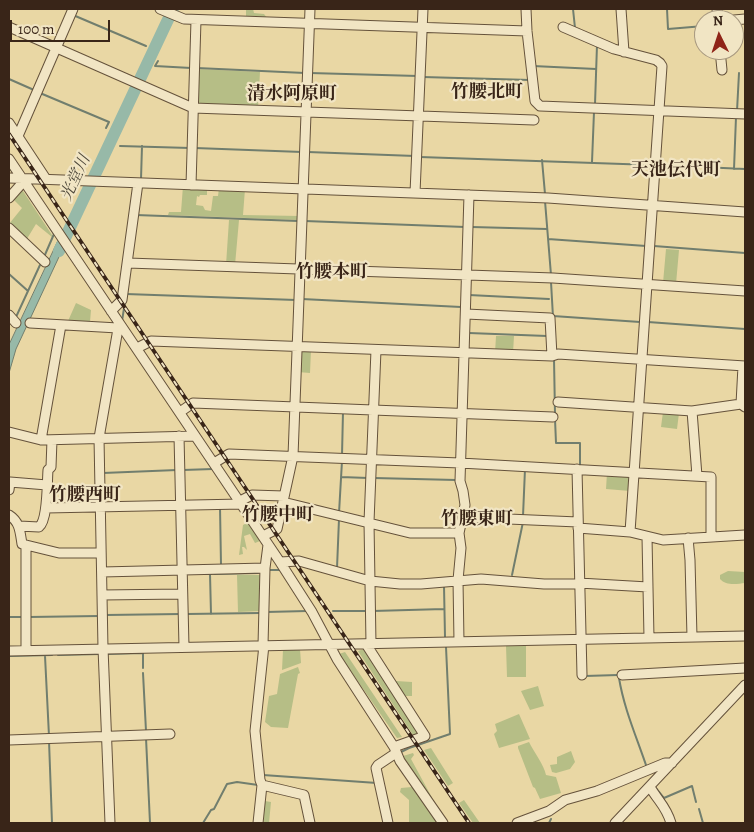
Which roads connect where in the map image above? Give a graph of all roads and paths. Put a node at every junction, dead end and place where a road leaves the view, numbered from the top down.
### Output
1 (73, 9) edge
2 (310, 9) edge
3 (423, 9) edge
4 (526, 9) edge
5 (621, 9) edge
6 (163, 10) edge
7 (196, 20) junction
8 (310, 24) junction
9 (563, 26) dead end
10 (9, 27) edge
11 (422, 28) junction
12 (527, 31) junction
13 (56, 48) junction
14 (624, 52) junction
15 (721, 60) edge
16 (722, 70) dead end
17 (193, 108) junction
18 (659, 111) junction
19 (306, 112) junction
20 (745, 114) edge
21 (418, 116) junction
22 (534, 120) dead end
23 (9, 123) edge
24 (14, 136) edge
25 (9, 159) edge
26 (9, 178) edge
27 (22, 179) junction
28 (46, 179) junction
29 (138, 183) junction
30 (191, 185) junction
31 (303, 189) junction
32 (9, 190) edge
33 (415, 193) junction
34 (469, 195) junction
35 (9, 198) edge
36 (652, 206) junction
37 (745, 212) edge
38 (9, 228) edge
39 (45, 262) dead end
40 (128, 263) junction
41 (300, 270) junction
42 (467, 276) junction
43 (647, 285) junction
44 (745, 291) edge
45 (111, 311) junction
46 (466, 314) junction
47 (9, 316) edge
48 (16, 323) dead end
49 (30, 323) dead end
50 (61, 325) junction
51 (119, 325) junction
52 (297, 347) junction
53 (137, 348) junction
54 (376, 350) junction
55 (464, 354) junction
56 (552, 356) junction
57 (642, 360) junction
58 (744, 366) edge
59 (558, 402) dead end
60 (743, 406) edge
61 (295, 407) junction
62 (638, 407) junction
63 (374, 410) junction
64 (692, 411) junction
65 (180, 412) junction
66 (462, 414) junction
67 (553, 416) dead end
68 (9, 432) edge
69 (179, 436) junction
70 (195, 436) junction
71 (99, 438) junction
72 (40, 440) junction
73 (52, 440) junction
74 (293, 456) junction
75 (372, 460) junction
76 (214, 463) junction
77 (460, 463) junction
78 (577, 469) junction
79 (634, 472) junction
80 (697, 476) junction
81 (47, 485) junction
82 (9, 490) edge
83 (284, 499) junction
84 (241, 503) junction
85 (180, 506) junction
86 (100, 507) junction
87 (46, 508) junction
88 (9, 514) edge
89 (462, 517) junction
90 (369, 522) junction
91 (578, 525) junction
92 (19, 526) junction
93 (630, 532) junction
94 (459, 533) junction
95 (745, 535) edge
96 (263, 536) junction
97 (648, 536) junction
98 (711, 537) junction
99 (688, 538) junction
100 (26, 545) junction
101 (268, 545) junction
102 (101, 553) junction
103 (280, 562) junction
104 (265, 568) junction
105 (181, 570) junction
106 (102, 572) junction
107 (458, 580) junction
108 (370, 581) junction
109 (579, 583) junction
110 (648, 587) junction
111 (182, 594) junction
112 (102, 596) junction
113 (745, 636) edge
114 (692, 637) junction
115 (648, 638) junction
116 (580, 640) junction
117 (458, 642) junction
118 (329, 644) junction
119 (369, 644) junction
120 (263, 646) junction
121 (184, 647) junction
122 (103, 648) junction
123 (9, 650) edge
124 (26, 650) junction
125 (745, 668) edge
126 (622, 675) dead end
127 (582, 676) dead end
128 (745, 685) edge
129 (170, 734) dead end
130 (107, 736) junction
131 (9, 740) edge
132 (395, 750) junction
133 (672, 763) junction
134 (262, 785) junction
135 (650, 787) junction
136 (110, 823) edge
137 (258, 823) edge
138 (310, 823) edge
139 (388, 823) edge
140 (442, 823) edge
141 (517, 823) edge
142 (615, 823) edge
143 (671, 823) edge

1 - 13 street
2 - 8 street
3 - 11 street
4 - 12 street
5 - 14 street
6 - 7 street
7 - 8 street
7 - 17 street
8 - 11 street
8 - 19 street
9 - 14 street
10 - 13 street
11 - 12 street
11 - 21 street
12 - 18 street
13 - 17 street
13 - 24 street
14 - 18 street
15 - 16 street
17 - 19 street
17 - 30 street
18 - 20 street
18 - 36 street
19 - 21 street
19 - 31 street
21 - 22 street
21 - 33 street
23 - 24 street
24 - 28 street
25 - 27 street
26 - 27 street
27 - 28 street
27 - 32 street
27 - 35 street
27 - 45 street
28 - 29 street
29 - 30 street
29 - 40 street
30 - 31 street
31 - 33 street
31 - 41 street
33 - 34 street
34 - 36 street
34 - 42 street
36 - 37 street
36 - 43 street
38 - 39 street
40 - 41 street
40 - 45 street
41 - 42 street
41 - 52 street
42 - 43 street
42 - 46 street
43 - 44 street
43 - 57 street
45 - 51 street
46 - 55 street
46 - 56 street
47 - 48 street
49 - 50 street
50 - 51 street
50 - 72 street
51 - 53 street
51 - 71 street
52 - 53 street
52 - 54 street
52 - 61 street
53 - 65 street
54 - 55 street
54 - 63 street
55 - 56 street
55 - 66 street
56 - 57 street
57 - 58 street
57 - 62 street
58 - 60 street
59 - 62 street
60 - 64 street
61 - 63 street
61 - 65 street
61 - 74 street
62 - 64 street
62 - 79 street
63 - 66 street
63 - 75 street
64 - 80 street
65 - 70 street
66 - 67 street
66 - 77 street
68 - 72 street
69 - 70 street
69 - 71 street
69 - 85 street
70 - 76 street
71 - 73 street
71 - 86 street
72 - 73 street
73 - 81 street
74 - 75 street
74 - 76 street
74 - 83 street
75 - 77 street
75 - 90 street
76 - 84 street
77 - 78 street
77 - 89 street
78 - 79 street
78 - 91 street
79 - 80 street
79 - 93 street
80 - 98 street
81 - 82 street
81 - 87 street
83 - 84 street
83 - 90 street
83 - 96 street
84 - 85 street
84 - 96 street
85 - 86 street
85 - 105 street
86 - 87 street
86 - 102 street
87 - 92 street
88 - 92 street
89 - 91 street
89 - 94 street
90 - 94 street
90 - 108 street
91 - 93 street
91 - 109 street
92 - 100 street
93 - 97 street
94 - 107 street
95 - 98 street
96 - 101 street
97 - 99 street
97 - 110 street
98 - 99 street
99 - 114 street
100 - 102 street
100 - 124 street
101 - 103 street
101 - 104 street
102 - 106 street
103 - 108 street
103 - 118 street
104 - 105 street
104 - 120 street
105 - 106 street
105 - 111 street
106 - 112 street
107 - 108 street
107 - 109 street
107 - 117 street
108 - 119 street
109 - 110 street
109 - 116 street
110 - 115 street
111 - 112 street
111 - 121 street
112 - 122 street
113 - 114 street
114 - 115 street
115 - 116 street
116 - 117 street
116 - 127 street
117 - 119 street
118 - 119 street
118 - 120 street
118 - 132 street
119 - 132 street
120 - 121 street
120 - 134 street
121 - 122 street
122 - 124 street
122 - 130 street
123 - 124 street
125 - 126 street
128 - 133 street
129 - 130 street
130 - 131 street
130 - 136 street
132 - 139 street
132 - 140 street
133 - 135 street
133 - 141 street
134 - 137 street
134 - 138 street
135 - 142 street
135 - 143 street

